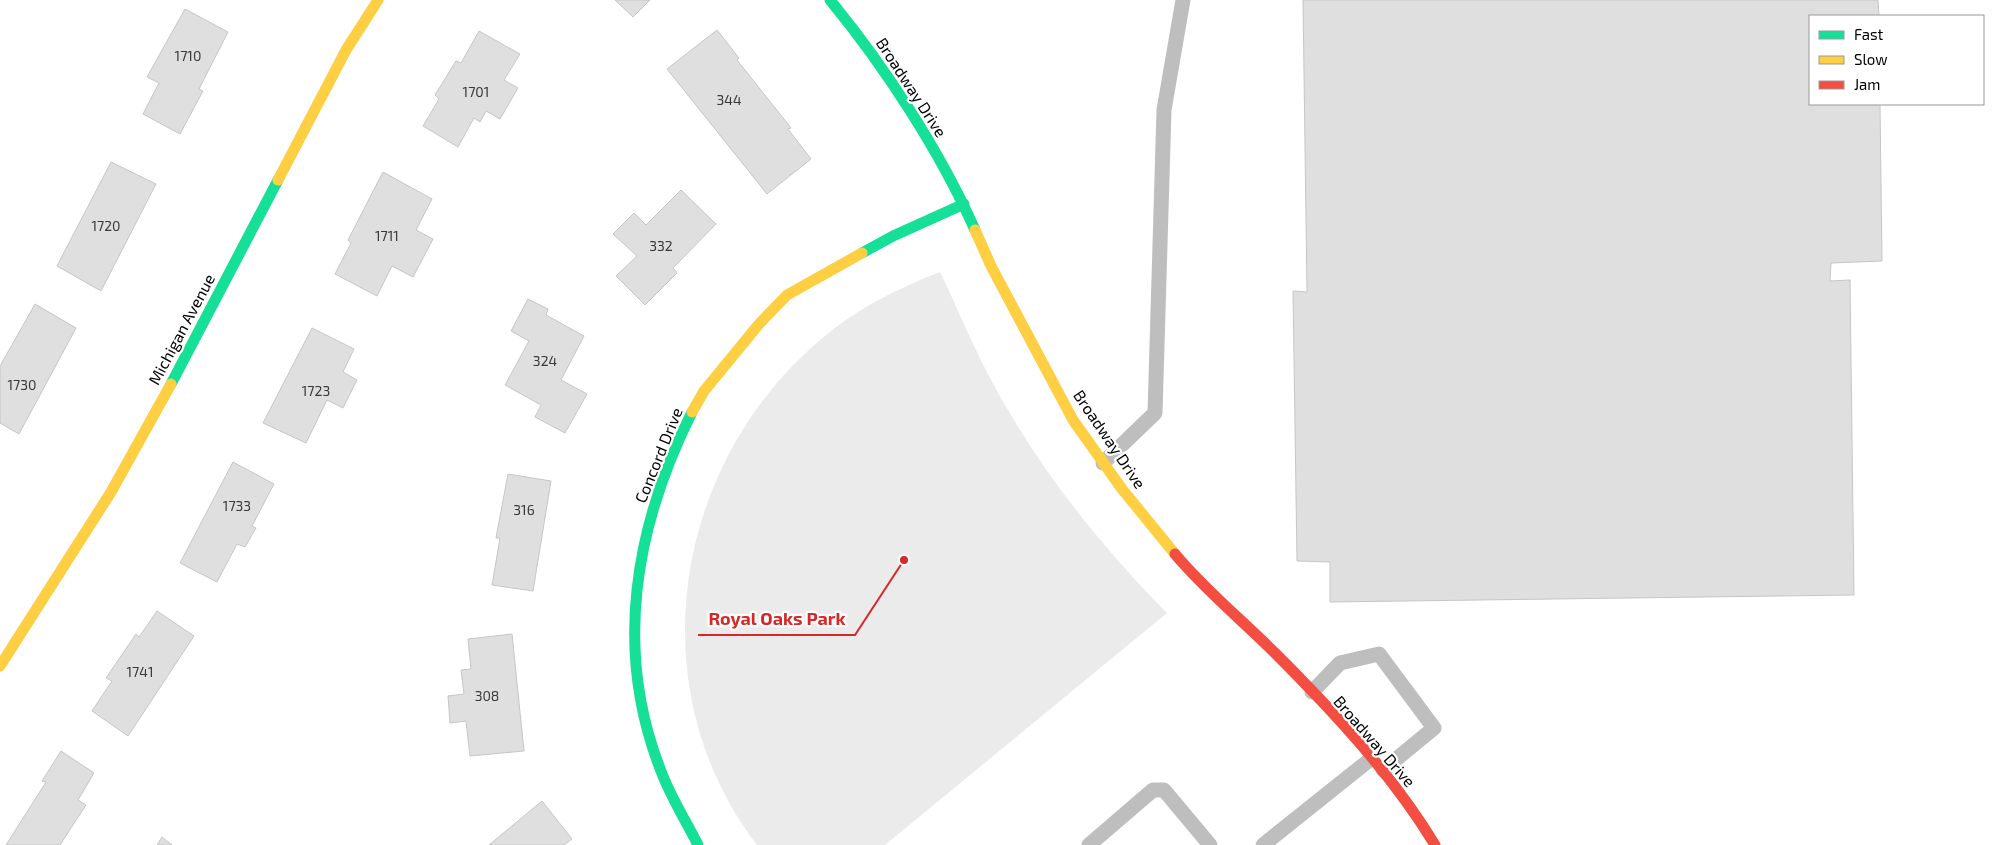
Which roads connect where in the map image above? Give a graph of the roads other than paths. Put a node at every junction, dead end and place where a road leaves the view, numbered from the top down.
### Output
1 (378, 0) edge
2 (830, 0) edge
3 (1183, 0) edge
4 (964, 204) junction
5 (1103, 463) junction
6 (0, 666) edge
7 (1312, 692) junction
8 (1372, 758) junction
9 (1383, 770) junction
10 (698, 845) edge
11 (1089, 845) edge
12 (1210, 845) edge
13 (1263, 845) edge
14 (1435, 845) edge

1 - 6 street, Michigan Avenue
2 - 4 street, Broadway Drive
3 - 5 lane
4 - 5 street, Broadway Drive
4 - 10 street, Concord Drive
5 - 7 street, Broadway Drive
7 - 8 street, Broadway Drive
7 - 9 lane
8 - 9 street, Broadway Drive
8 - 13 lane
9 - 14 street, Broadway Drive
11 - 12 lane

